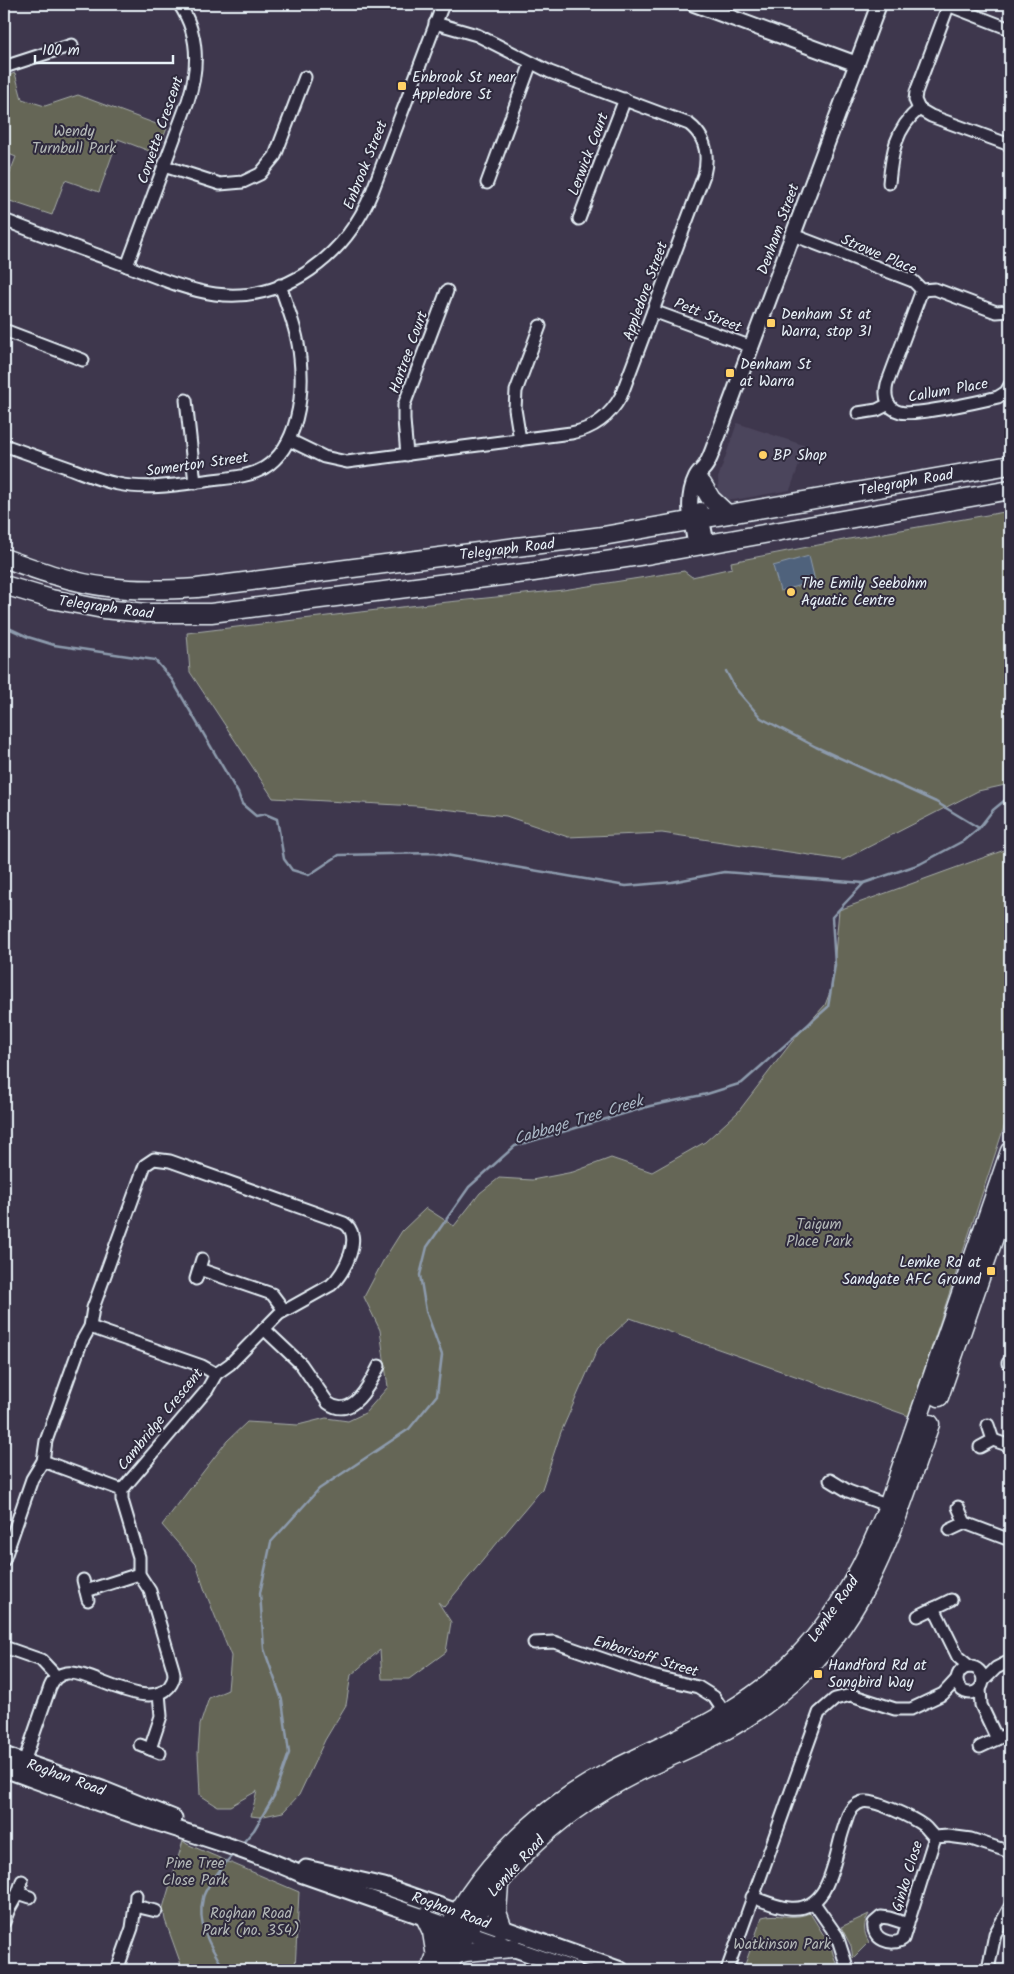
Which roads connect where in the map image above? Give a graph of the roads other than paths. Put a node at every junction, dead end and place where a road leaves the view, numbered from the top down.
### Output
1 (179, 4) edge
2 (442, 4) edge
3 (694, 4) edge
4 (879, 4) edge
5 (949, 5) edge
6 (435, 23) junction
7 (1010, 28) edge
8 (72, 45) dead end
9 (531, 63) junction
10 (857, 64) junction
11 (4, 66) edge
12 (305, 77) dead end
13 (625, 100) junction
14 (919, 109) junction
15 (1010, 145) edge
16 (164, 166) junction
17 (487, 182) dead end
18 (889, 183) dead end
19 (580, 219) dead end
20 (4, 220) edge
21 (793, 236) junction
22 (127, 266) junction
23 (280, 286) junction
24 (922, 290) junction
25 (447, 291) dead end
26 (653, 310) junction
27 (1009, 315) edge
28 (540, 326) dead end
29 (4, 330) edge
30 (752, 347) junction
31 (83, 360) dead end
32 (1010, 385) edge
33 (186, 400) dead end
34 (889, 404) junction
35 (855, 417) dead end
36 (288, 440) junction
37 (520, 440) junction
38 (4, 445) edge
39 (407, 455) junction
40 (1010, 465) edge
41 (706, 466) junction
42 (195, 482) junction
43 (702, 484) junction
44 (1010, 490) edge
45 (727, 514) junction
46 (696, 520) junction
47 (701, 546) junction
48 (4, 558) edge
49 (4, 585) edge
50 (1010, 1151) edge
51 (1010, 1191) edge
52 (199, 1269) dead end
53 (284, 1310) junction
54 (90, 1327) junction
55 (264, 1329) junction
56 (379, 1366) dead end
57 (216, 1374) junction
58 (988, 1426) dead end
59 (993, 1440) junction
60 (1010, 1446) edge
61 (980, 1447) dead end
62 (43, 1461) junction
63 (830, 1480) dead end
64 (122, 1490) junction
65 (958, 1507) dead end
66 (894, 1508) junction
67 (965, 1524) junction
68 (950, 1530) dead end
69 (1010, 1540) edge
70 (4, 1560) edge
71 (139, 1574) junction
72 (86, 1590) dead end
73 (951, 1600) dead end
74 (934, 1608) junction
75 (918, 1616) dead end
76 (534, 1643) dead end
77 (4, 1647) edge
78 (1010, 1661) edge
79 (57, 1677) junction
80 (970, 1680) junction
81 (159, 1693) junction
82 (730, 1720) junction
83 (1010, 1733) edge
84 (998, 1739) junction
85 (980, 1747) dead end
86 (150, 1749) dead end
87 (4, 1755) edge
88 (22, 1768) junction
89 (4, 1769) edge
90 (935, 1837) junction
91 (1010, 1852) edge
92 (272, 1862) junction
93 (22, 1881) dead end
94 (499, 1883) junction
95 (18, 1893) junction
96 (30, 1897) dead end
97 (752, 1897) junction
98 (814, 1902) junction
99 (1010, 1906) edge
100 (156, 1911) dead end
101 (425, 1917) junction
102 (4, 1922) edge
103 (462, 1922) junction
104 (908, 1924) dead end
105 (503, 1929) junction
106 (512, 1948) junction
107 (442, 1963) edge
108 (117, 1970) edge
109 (575, 1970) edge
110 (621, 1970) edge
111 (727, 1970) edge
112 (848, 1970) edge
113 (988, 1970) edge

1 - 16 street, Corvette Crescent
2 - 6 street, Enbrook Street
3 - 10 street
4 - 10 street, Denham Street
5 - 7 street
5 - 14 street
6 - 9 street, Appledore Street
6 - 23 street, Enbrook Street
8 - 11 street
9 - 13 street, Appledore Street
9 - 17 street
10 - 21 street, Denham Street
12 - 16 street
13 - 19 street, Lerwick Court
13 - 26 street, Appledore Street
14 - 15 street
14 - 18 street
16 - 22 street, Corvette Crescent
20 - 22 street, Enbrook Street
21 - 24 street, Strowe Place
21 - 30 street, Denham Street
22 - 23 street, Enbrook Street
23 - 36 street, Somerton Street
24 - 27 street, Strowe Place
24 - 34 street, Callum Place
25 - 39 street, Hartree Court
26 - 30 street, Pett Street
26 - 37 street, Appledore Street
28 - 37 street
29 - 31 street
30 - 41 street, Denham Street
32 - 34 street, Callum Place
33 - 42 street
34 - 35 street, Callum Place
36 - 39 street, Appledore Street
36 - 42 street, Somerton Street
37 - 39 street, Appledore Street
38 - 42 street, Somerton Street
40 - 45 main road, Telegraph Road
41 - 43 street, Denham Street
41 - 46 street, Denham Street
43 - 45 main road
43 - 46 street, Denham Street
44 - 47 main road, Telegraph Road
45 - 46 main road, Telegraph Road
46 - 47 street, Denham Street
46 - 48 main road, Telegraph Road
47 - 49 main road, Telegraph Road
50 - 66 main road, Lemke Road
51 - 66 main road, Lemke Road
52 - 53 street
53 - 54 street, Cambridge Crescent
53 - 55 street, Cambridge Crescent
54 - 57 street
54 - 62 street, Cambridge Crescent
55 - 56 street
55 - 57 street, Cambridge Crescent
57 - 64 street, Cambridge Crescent
58 - 59 street
59 - 60 street
59 - 61 street
62 - 64 street
62 - 70 street, Cambridge Crescent
63 - 66 street
64 - 71 street, Cambridge Crescent
65 - 67 street
66 - 82 main road, Lemke Road
67 - 68 street
67 - 69 street
71 - 72 street
71 - 81 street, Cambridge Crescent
73 - 74 street
74 - 75 street
74 - 80 street
76 - 82 street, Enborisoff Street
77 - 79 street
78 - 80 street
79 - 81 street
79 - 88 street
80 - 84 street
80 - 97 street
81 - 86 street
82 - 94 main road, Lemke Road
82 - 103 main road, Lemke Road
83 - 84 street
84 - 85 street
87 - 88 main road, Roghan Road
88 - 89 main road, Roghan Road
88 - 92 main road, Roghan Road
90 - 91 street
90 - 98 street
90 - 104 street, Ginko Close
92 - 101 main road, Roghan Road
92 - 103 main road, Roghan Road
93 - 95 street
94 - 103 main road, Lemke Road
94 - 105 main road
95 - 96 street
95 - 102 street
97 - 98 street
97 - 111 street
98 - 112 street
99 - 113 street
100 - 108 street
101 - 103 main road, Roghan Road
101 - 107 main road
103 - 105 main road, Roghan Road
103 - 106 main road, Roghan Road
103 - 107 main road
105 - 110 main road, Roghan Road
106 - 107 main road
106 - 109 main road, Roghan Road

